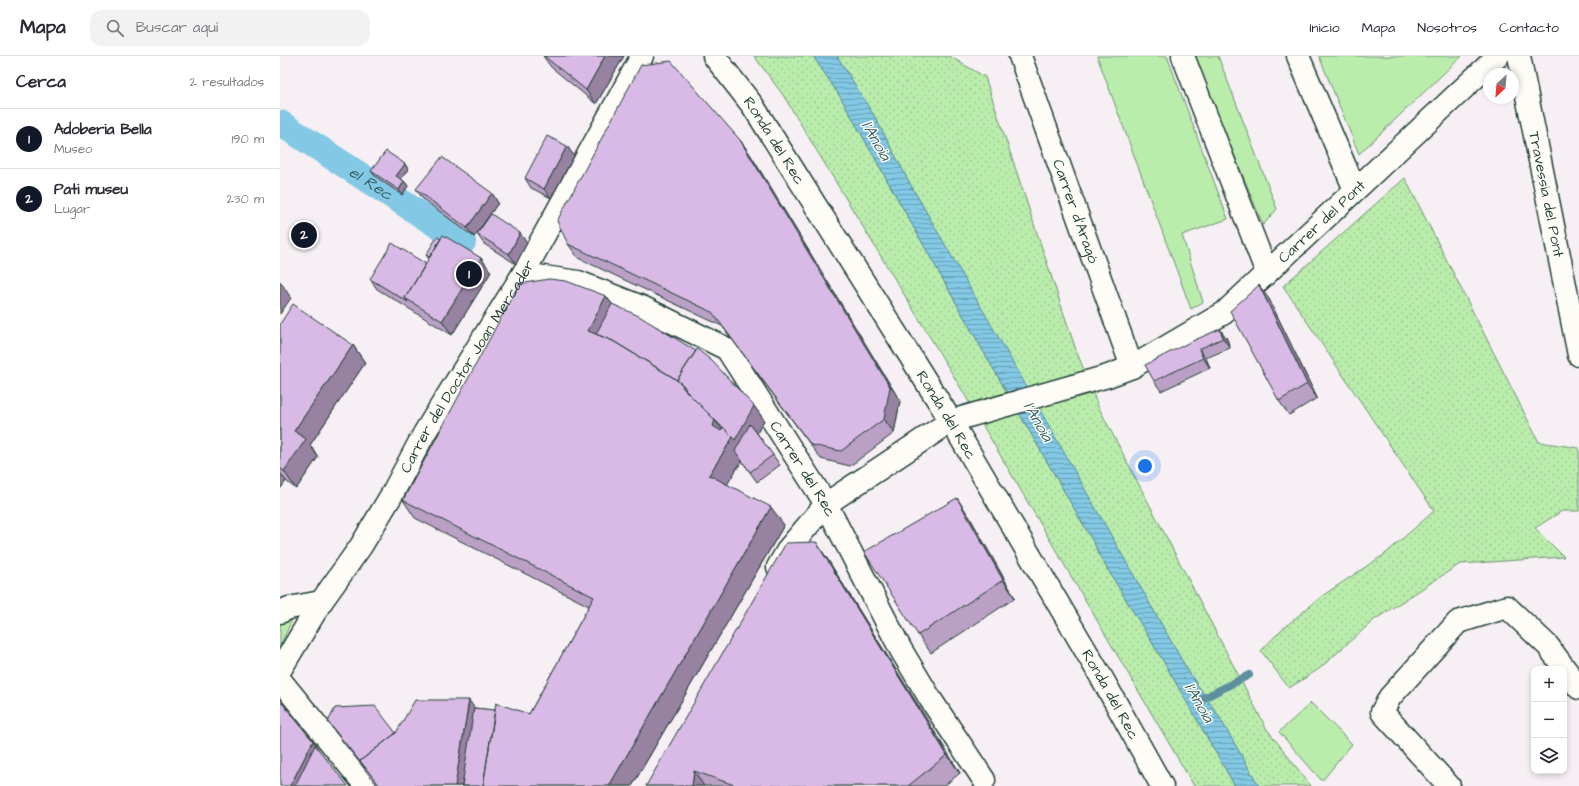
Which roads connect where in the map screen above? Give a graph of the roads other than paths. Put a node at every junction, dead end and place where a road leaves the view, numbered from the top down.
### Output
1 (642, 56) edge
2 (714, 56) edge
3 (1020, 56) edge
4 (1182, 56) edge
5 (1298, 56) edge
6 (1498, 56) edge
7 (1519, 56) edge
8 (1355, 190) junction
9 (1267, 273) junction
10 (523, 274) junction
11 (1579, 355) edge
12 (1132, 367) junction
13 (951, 421) junction
14 (826, 504) junction
15 (770, 582) edge
16 (321, 602) junction
17 (280, 612) edge
18 (280, 670) edge
19 (280, 680) edge
20 (1579, 688) edge
21 (984, 780) dead end
22 (366, 786) edge
23 (1162, 786) edge
24 (1449, 786) edge

1 - 10 street, Carrer del Doctor Joan Mercader
2 - 13 street, Ronda del Rec
3 - 12 street, Carrer d'Aragó
4 - 9 street
5 - 8 street
6 - 8 street, Carrer del Pont
7 - 11 street, Travessia del Pont
8 - 9 street, Carrer del Pont
9 - 12 street, Carrer del Pont
10 - 14 street, Carrer del Rec
10 - 16 street, Carrer del Doctor Joan Mercader
12 - 13 street, Carrer del Pont
13 - 14 street, Carrer del Pont
13 - 23 street, Ronda del Rec
14 - 15 street, Carrer del Pont
14 - 21 street, Carrer del Rec
16 - 17 street
16 - 18 street, Carrer del Doctor Joan Mercader
19 - 22 street
20 - 24 street

